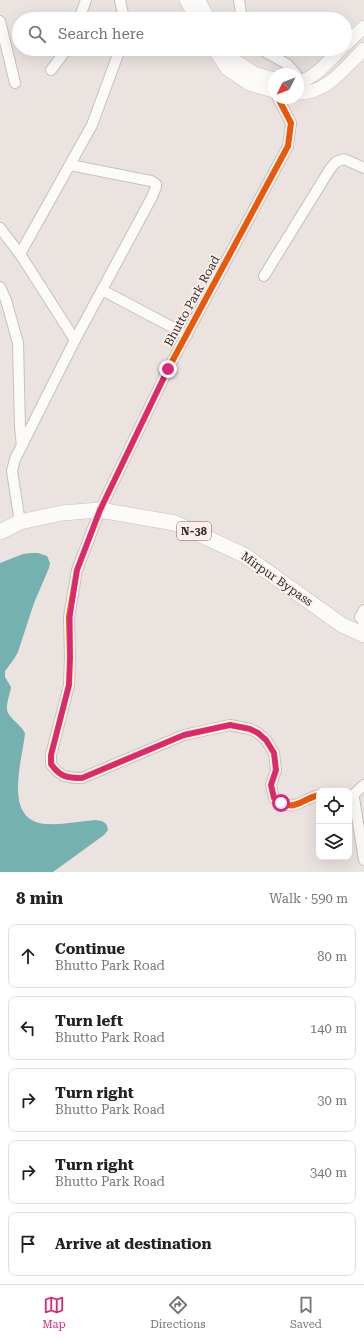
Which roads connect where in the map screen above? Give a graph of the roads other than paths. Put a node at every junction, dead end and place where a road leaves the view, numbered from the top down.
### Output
1 (86, 0) edge
2 (120, 0) edge
3 (186, 0) edge
4 (198, 0) edge
5 (239, 0) edge
6 (82, 12) edge
7 (123, 12) edge
8 (193, 12) edge
9 (205, 12) edge
10 (241, 12) edge
11 (0, 21) edge
12 (364, 26) edge
13 (352, 38) edge
14 (364, 49) edge
15 (62, 56) edge
16 (117, 56) edge
17 (219, 56) edge
18 (231, 56) edge
19 (273, 56) edge
20 (334, 56) edge
21 (290, 68) edge
22 (51, 70) dead end
23 (268, 77) edge
24 (304, 79) edge
25 (15, 83) dead end
26 (304, 88) edge
27 (268, 89) edge
28 (281, 104) edge
29 (70, 165) junction
30 (364, 168) edge
31 (0, 228) edge
32 (20, 254) junction
33 (264, 276) dead end
34 (0, 287) edge
35 (102, 290) junction
36 (187, 335) junction
37 (75, 340) junction
38 (22, 446) junction
39 (100, 510) junction
40 (20, 522) junction
41 (0, 532) edge
42 (364, 610) edge
43 (364, 623) edge
44 (364, 635) edge
45 (364, 785) edge
46 (352, 793) edge
47 (316, 796) edge
48 (352, 799) edge
49 (364, 860) edge

1 - 6 street
2 - 7 street
3 - 8 main road
4 - 9 main road
5 - 10 street
11 - 25 street
12 - 13 main road
14 - 26 main road
15 - 22 street
16 - 29 street
17 - 27 main road
18 - 23 main road
19 - 21 street
20 - 24 main road
28 - 36 street, Bhutto Park Road
29 - 32 street
29 - 35 street
30 - 33 street
31 - 32 street
32 - 37 street
34 - 38 street
35 - 36 street
35 - 37 street
36 - 39 street, Bhutto Park Road
37 - 38 street
38 - 40 street
39 - 40 highway, Mirpur Bypass / N-38
39 - 44 highway, Mirpur Bypass / N-38
39 - 47 street, Bhutto Park Road
40 - 41 highway, Mirpur Bypass / N-38
42 - 43 street
45 - 46 street
48 - 49 street

